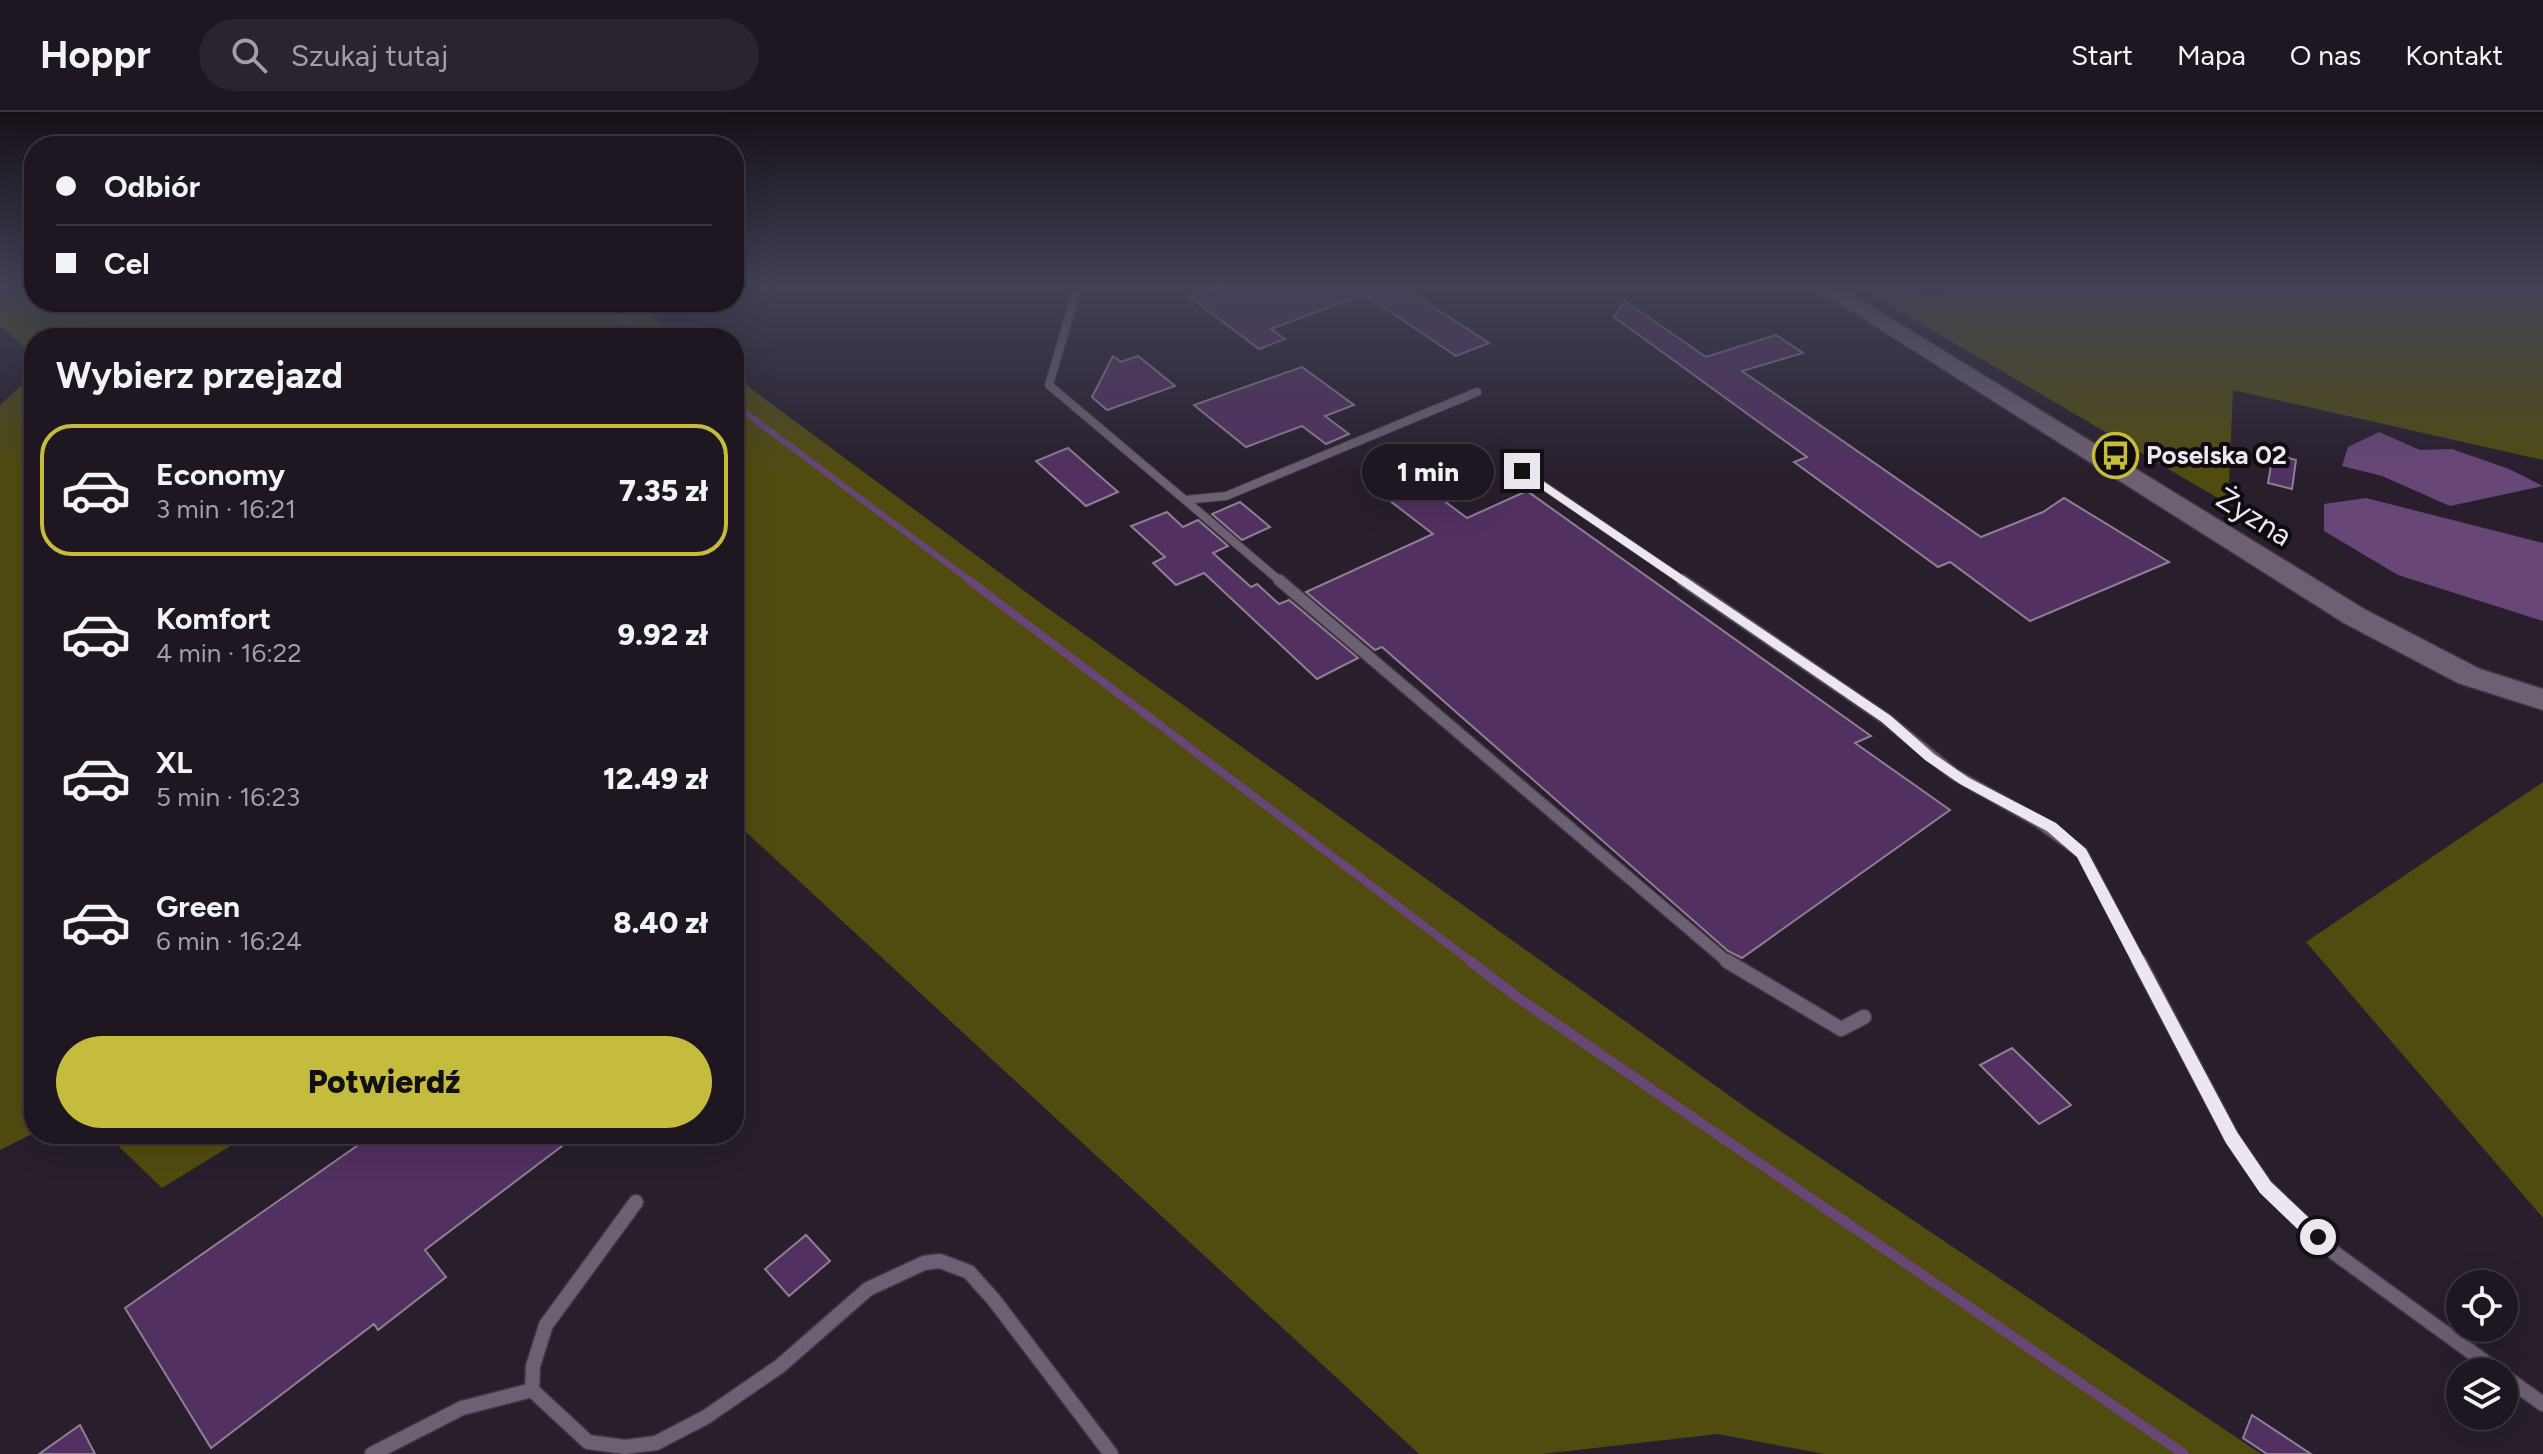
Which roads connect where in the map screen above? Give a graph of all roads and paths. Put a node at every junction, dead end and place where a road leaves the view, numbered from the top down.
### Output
1 (1060, 349) edge
2 (1923, 349) edge
3 (1477, 392) dead end
4 (1522, 471) dead end
5 (1185, 500) junction
6 (2543, 700) edge
7 (1864, 1017) dead end
8 (636, 1202) dead end
9 (2480, 1358) edge
10 (2518, 1386) edge
11 (532, 1390) junction
12 (2543, 1404) edge
13 (372, 1454) edge
14 (1111, 1454) edge

1 - 5 lane
2 - 6 street, Żyzna
3 - 5 lane
4 - 9 lane
5 - 7 lane
8 - 11 lane
10 - 12 lane
11 - 13 lane
11 - 14 lane

